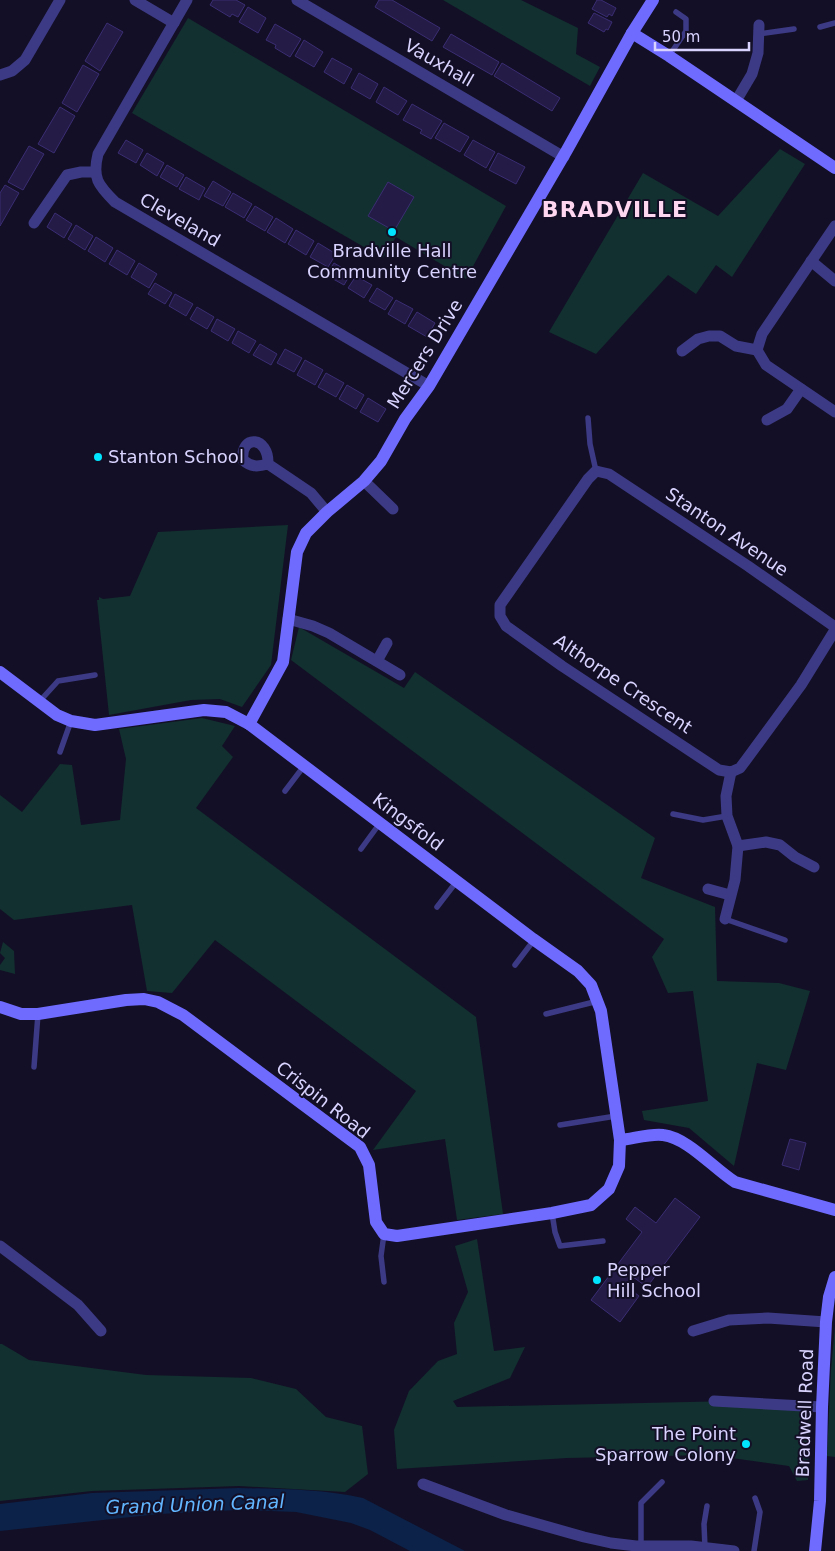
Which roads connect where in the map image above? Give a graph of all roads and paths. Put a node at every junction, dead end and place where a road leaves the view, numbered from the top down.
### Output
1 (60, 0) edge
2 (135, 0) edge
3 (187, 0) edge
4 (297, 0) edge
5 (652, 0) edge
6 (676, 12) dead end
7 (174, 23) junction
8 (835, 23) edge
9 (820, 27) dead end
10 (759, 30) joint
11 (794, 30) dead end
12 (632, 33) junction
13 (669, 56) junction
14 (1, 76) edge
15 (736, 101) junction
16 (564, 157) junction
17 (835, 168) edge
18 (96, 172) junction
19 (34, 223) dead end
20 (835, 226) edge
21 (811, 261) junction
22 (835, 281) edge
23 (757, 350) junction
24 (682, 351) dead end
25 (429, 386) junction
26 (801, 389) junction
27 (835, 412) edge
28 (588, 418) dead end
29 (767, 420) dead end
30 (268, 464) dead end
31 (596, 471) junction
32 (364, 481) junction
33 (393, 509) dead end
34 (327, 512) junction
35 (288, 619) junction
36 (835, 629) edge
37 (387, 643) dead end
38 (377, 661) junction
39 (0, 672) edge
40 (95, 675) dead end
41 (400, 675) dead end
42 (39, 702) junction
43 (71, 721) junction
44 (249, 724) junction
45 (60, 752) dead end
46 (304, 766) junction
47 (731, 772) junction
48 (285, 791) dead end
49 (673, 814) dead end
50 (727, 816) junction
51 (380, 823) junction
52 (738, 846) junction
53 (360, 849) dead end
54 (814, 867) dead end
55 (457, 881) junction
56 (708, 889) dead end
57 (730, 895) junction
58 (437, 907) dead end
59 (725, 919) joint
60 (534, 940) junction
61 (785, 940) dead end
62 (515, 965) dead end
63 (598, 1001) junction
64 (0, 1008) edge
65 (38, 1014) junction
66 (546, 1014) dead end
67 (34, 1067) dead end
68 (616, 1116) junction
69 (560, 1125) dead end
70 (620, 1140) junction
71 (835, 1210) edge
72 (552, 1213) junction
73 (384, 1234) junction
74 (603, 1242) dead end
75 (0, 1246) edge
76 (835, 1277) edge
77 (384, 1282) dead end
78 (832, 1298) edge
79 (826, 1322) junction
80 (693, 1331) dead end
81 (101, 1332) dead end
82 (714, 1401) dead end
83 (822, 1407) junction
84 (662, 1482) dead end
85 (423, 1484) dead end
86 (755, 1498) dead end
87 (706, 1506) dead end
88 (641, 1546) junction
89 (705, 1548) junction
90 (734, 1551) edge
91 (754, 1551) edge
92 (815, 1551) edge

1 - 14 street
2 - 7 street
3 - 7 street
4 - 16 street, Vauxhall
5 - 12 street, Mercers Drive
6 - 13 lane
7 - 18 street
8 - 9 lane
10 - 11 lane
10 - 15 street
12 - 13 street
12 - 16 street, Mercers Drive
13 - 15 street
15 - 17 street
16 - 25 street, Mercers Drive
18 - 19 street
18 - 25 street, Cleveland
20 - 21 street
21 - 22 street
21 - 23 street
23 - 24 street
23 - 26 street
25 - 32 street, Mercers Drive
26 - 27 street
26 - 29 street
28 - 31 lane
30 - 34 street
31 - 36 street, Stanton Avenue
31 - 47 street, Althorpe Crescent
32 - 33 street
32 - 34 street, Mercers Drive
34 - 35 street, Mercers Drive
35 - 38 street
35 - 44 street, Mercers Drive
36 - 47 street
37 - 38 street
38 - 41 street
39 - 42 street, Kingsfold
40 - 42 lane
42 - 43 street, Kingsfold
43 - 44 street, Kingsfold
43 - 45 lane
44 - 46 street, Kingsfold
46 - 48 lane
46 - 51 street, Kingsfold
47 - 50 street
49 - 50 lane
50 - 52 street
51 - 53 lane
51 - 55 street, Kingsfold
52 - 54 street
52 - 57 street
55 - 58 lane
55 - 60 street, Kingsfold
56 - 57 street
57 - 59 street
59 - 61 lane
60 - 62 lane
60 - 63 street, Kingsfold
63 - 66 lane
63 - 68 street, Kingsfold
64 - 65 street, Crispin Road
65 - 67 lane
65 - 73 street, Crispin Road
68 - 69 lane
68 - 70 street, Kingsfold
70 - 71 street
70 - 72 street, Kingsfold
72 - 73 street
72 - 74 lane
73 - 77 lane
75 - 81 street
76 - 78 street, Bradwell Road
78 - 79 street, Bradwell Road
79 - 80 street
79 - 83 street, Bradwell Road
82 - 83 street
83 - 92 street, Bradwell Road
84 - 88 lane
85 - 88 street
86 - 91 lane
87 - 89 lane
88 - 89 street
89 - 90 street

